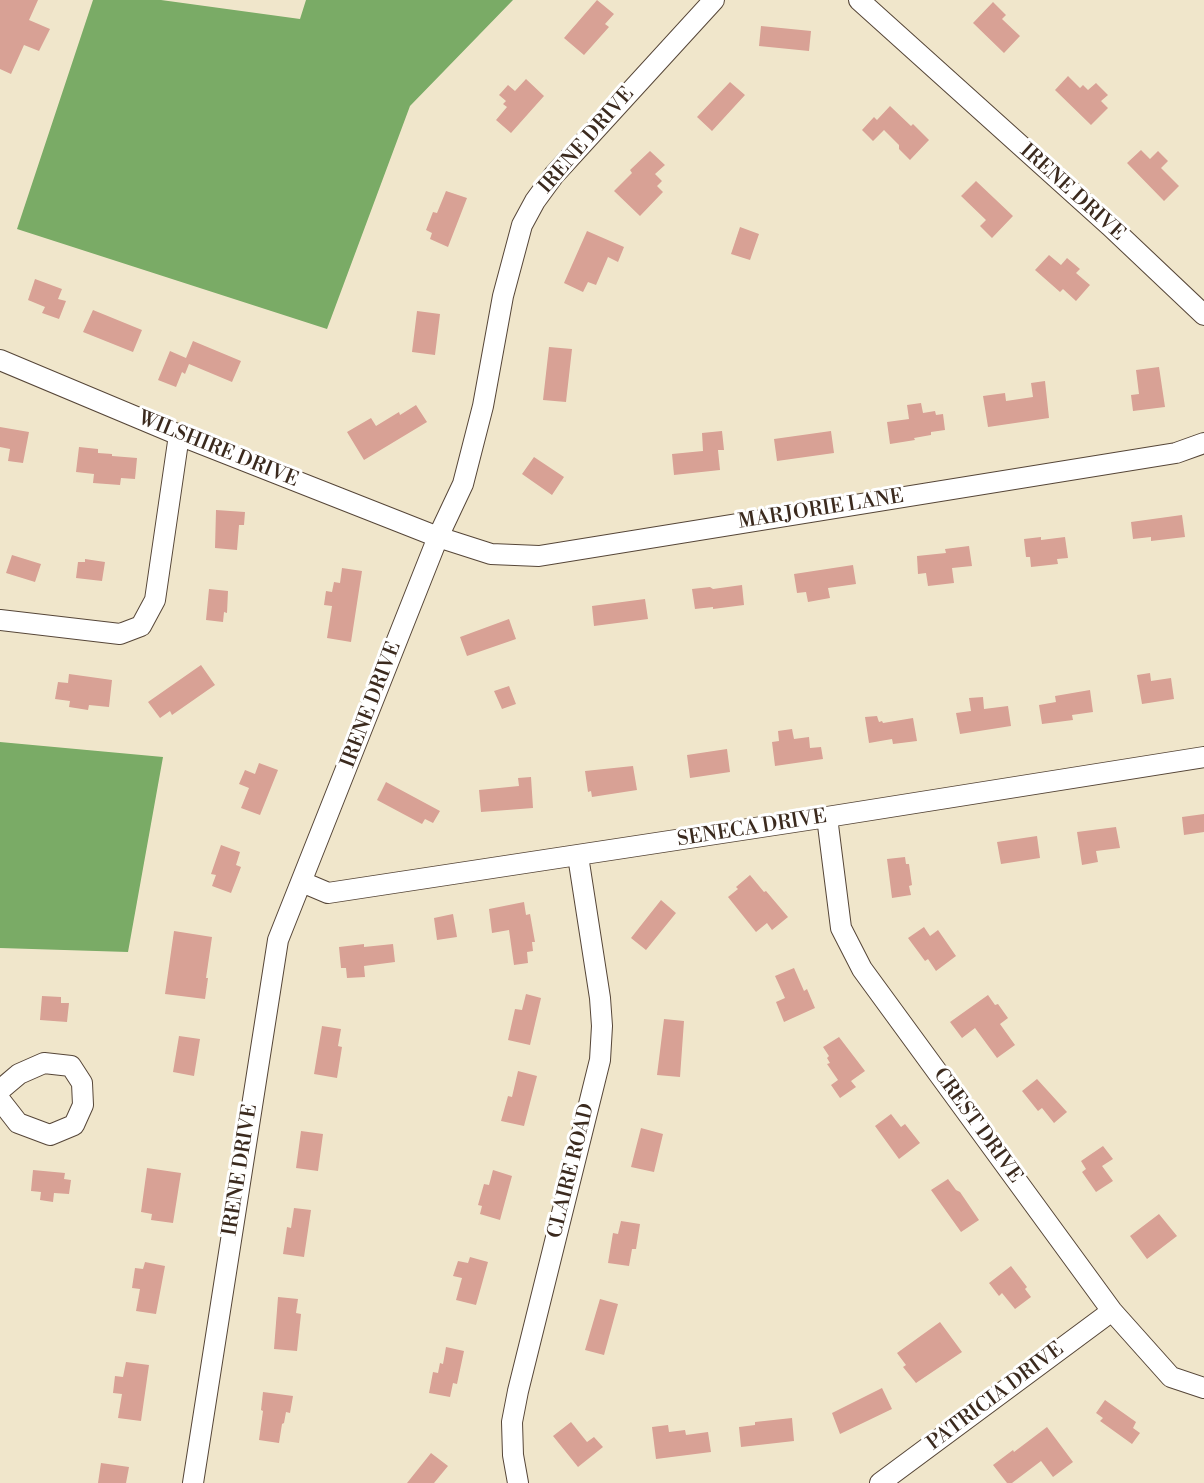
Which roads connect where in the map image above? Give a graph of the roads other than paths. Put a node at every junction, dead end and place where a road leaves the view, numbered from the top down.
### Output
1 (714, 0) edge
2 (859, 0) edge
3 (1204, 315) edge
4 (0, 360) edge
5 (179, 435) junction
6 (1204, 443) edge
7 (438, 537) junction
8 (0, 620) edge
9 (1204, 757) edge
10 (827, 818) junction
11 (578, 856) junction
12 (302, 882) junction
13 (0, 1090) edge
14 (0, 1100) edge
15 (1112, 1311) junction
16 (1204, 1388) edge
17 (193, 1483) edge
18 (518, 1483) edge
19 (880, 1483) edge

1 - 7 street, IRENE DRIVE
2 - 3 street, IRENE DRIVE
4 - 5 street, WILSHIRE DRIVE
5 - 7 street, WILSHIRE DRIVE
5 - 8 street
6 - 7 street, MARJORIE LANE
7 - 12 street, IRENE DRIVE
9 - 10 street, SENECA DRIVE
10 - 11 street, SENECA DRIVE
10 - 15 street, CREST DRIVE
11 - 12 street, SENECA DRIVE
11 - 18 street, CLAIRE ROAD
12 - 17 street, IRENE DRIVE
13 - 14 street
15 - 16 street, CREST DRIVE
15 - 19 street, PATRICIA DRIVE

